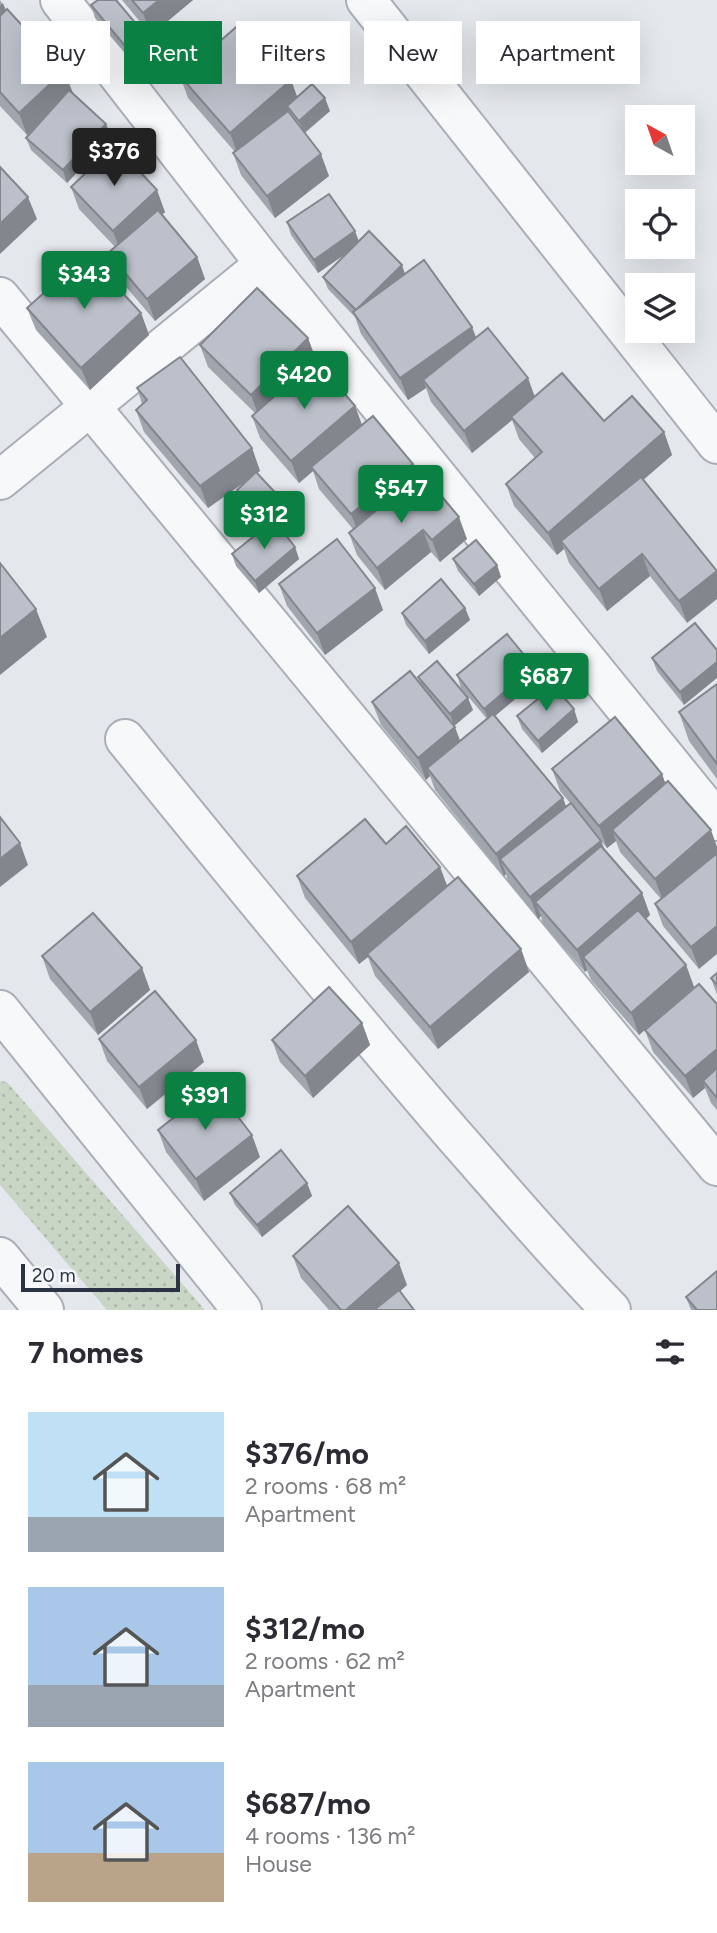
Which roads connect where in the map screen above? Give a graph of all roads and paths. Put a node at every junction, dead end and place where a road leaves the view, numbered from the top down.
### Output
1 (60, 0) edge
2 (366, 0) edge
3 (265, 264) junction
4 (0, 297) edge
5 (90, 408) junction
6 (717, 444) edge
7 (0, 480) edge
8 (125, 739) dead end
9 (717, 821) edge
10 (0, 1010) edge
11 (717, 1166) edge
12 (0, 1257) edge
13 (44, 1310) edge
14 (242, 1310) edge
15 (611, 1310) edge

1 - 3 street
2 - 6 street
3 - 5 street
3 - 9 street
4 - 5 street
5 - 7 street
5 - 11 street
8 - 15 street
10 - 14 street
12 - 13 street

